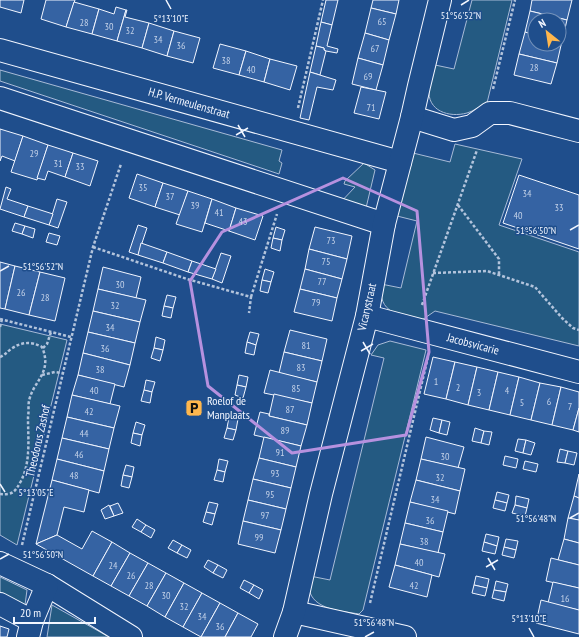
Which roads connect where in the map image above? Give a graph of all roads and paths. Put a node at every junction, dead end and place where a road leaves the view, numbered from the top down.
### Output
1 (323, 0) edge
2 (440, 0) edge
3 (515, 0) edge
4 (0, 50) edge
5 (0, 98) edge
6 (490, 113) junction
7 (412, 117) junction
8 (472, 126) junction
9 (292, 132) junction
10 (579, 132) edge
11 (129, 141) junction
12 (400, 162) junction
13 (284, 191) junction
14 (458, 205) junction
15 (384, 224) junction
16 (93, 247) junction
17 (433, 273) junction
18 (499, 275) junction
19 (251, 297) junction
20 (249, 313) dead end
21 (367, 316) junction
22 (1, 319) edge
23 (0, 327) edge
24 (579, 330) edge
25 (423, 331) junction
26 (51, 332) junction
27 (71, 337) junction
28 (43, 348) junction
29 (0, 357) edge
30 (579, 372) edge
31 (62, 373) junction
32 (42, 375) junction
33 (0, 494) edge
34 (6, 567) edge
35 (47, 586) junction
36 (0, 604) edge
37 (294, 612) junction
38 (368, 628) junction
39 (30, 629) edge
40 (131, 637) edge
41 (285, 637) edge
42 (405, 637) edge

1 - 9 path
2 - 7 street, Vicarystraat
3 - 6 path
4 - 9 street, H.P. Vermeulenstraat
5 - 11 street
6 - 8 street
6 - 10 street
7 - 8 street
7 - 12 street, Vicarystraat
8 - 14 path
9 - 12 street, H.P. Vermeulenstraat
11 - 13 street
11 - 16 path, Theodorus Zashof
12 - 15 street, Vicarystraat
13 - 15 street
13 - 19 path
14 - 17 path
14 - 18 path
15 - 21 street, Vicarystraat
16 - 19 path
16 - 27 path, Theodorus Zashof
17 - 18 path
17 - 25 path
18 - 24 path
19 - 20 path
21 - 25 street, Jacobsvicarie
21 - 37 street, Vicarystraat
22 - 23 path
22 - 26 path
25 - 30 street, Jacobsvicarie
25 - 38 path
26 - 27 path
26 - 28 path
27 - 31 path, Theodorus Zashof
28 - 29 path
28 - 32 path
31 - 32 path
31 - 34 path, Theodorus Zashof
32 - 33 path
34 - 35 street
35 - 39 street
35 - 40 street
36 - 39 street
37 - 38 street
37 - 41 street, Vicarystraat
38 - 42 street

